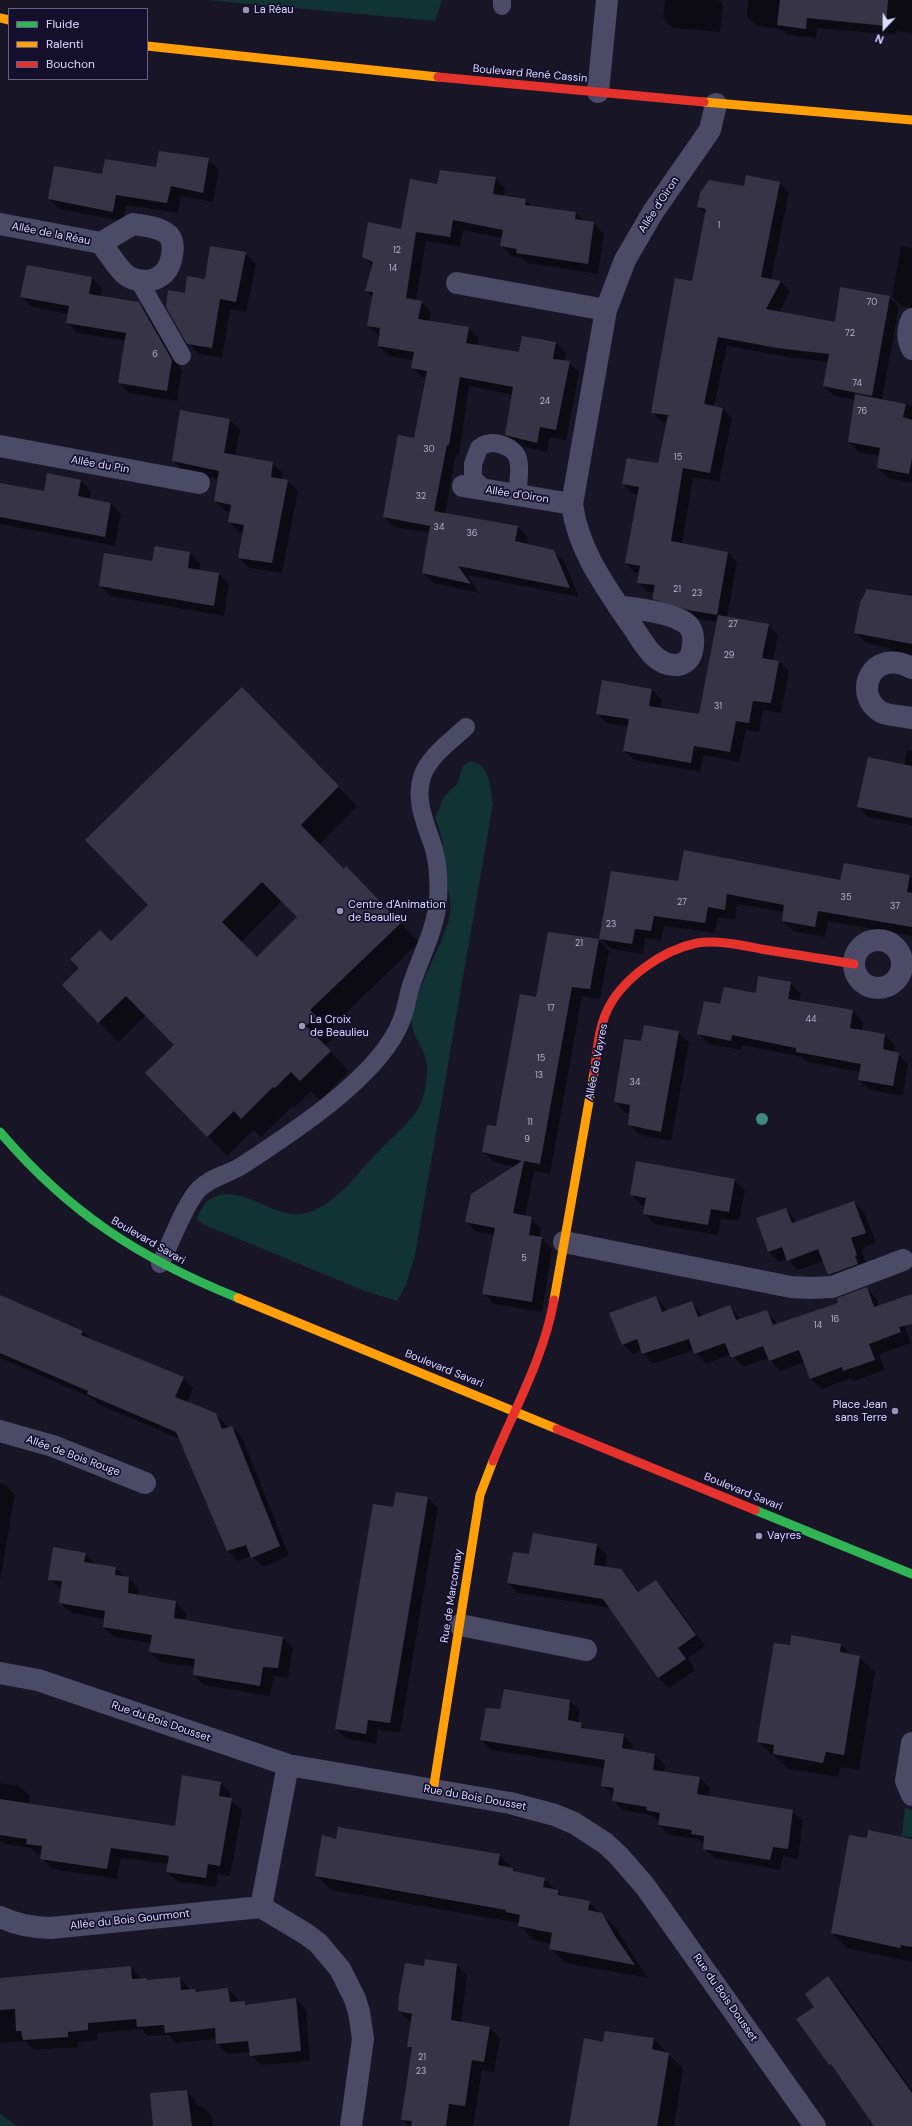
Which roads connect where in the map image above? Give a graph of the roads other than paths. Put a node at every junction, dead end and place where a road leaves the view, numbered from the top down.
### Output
1 (607, 0) edge
2 (148, 46) edge
3 (598, 92) junction
4 (716, 104) junction
5 (912, 120) edge
6 (0, 224) edge
7 (101, 243) junction
8 (138, 279) junction
9 (457, 283) dead end
10 (606, 310) junction
11 (912, 319) edge
12 (912, 349) edge
13 (182, 356) dead end
14 (0, 446) edge
15 (199, 483) dead end
16 (462, 486) dead end
17 (484, 490) junction
18 (518, 495) junction
19 (572, 504) junction
20 (618, 606) dead end
21 (912, 668) edge
22 (912, 718) edge
23 (466, 727) dead end
24 (854, 964) dead end
25 (0, 1132) edge
26 (564, 1242) junction
27 (903, 1260) dead end
28 (160, 1264) junction
29 (515, 1411) junction
30 (0, 1431) edge
31 (145, 1483) dead end
32 (912, 1574) edge
33 (460, 1625) junction
34 (586, 1650) dead end
35 (0, 1673) edge
36 (912, 1743) edge
37 (288, 1765) junction
38 (433, 1791) junction
39 (912, 1794) edge
40 (261, 1907) junction
41 (0, 1917) edge
42 (351, 2126) edge
43 (815, 2126) edge

1 - 3 street
2 - 3 street, Boulevard René Cassin
3 - 4 street, Boulevard René Cassin
4 - 5 street, Boulevard René Cassin
4 - 10 street, Allée d'Oiron
6 - 7 street, Allée de la Réau
7 - 8 street, Allée de la Réau
7 - 8 street, Allée de la Réau
8 - 13 lane
9 - 10 street
10 - 19 street, Allée d'Oiron
11 - 12 street
14 - 15 street, Allée du Pin
16 - 17 street, Allée d'Oiron
17 - 18 street, Allée d'Oiron
17 - 18 lane
18 - 19 street, Allée d'Oiron
19 - 20 street, Allée d'Oiron
21 - 22 street
23 - 28 lane
24 - 26 street, Allée de Vayres
25 - 28 street, Boulevard Savari
26 - 27 street
26 - 29 street, Allée de Vayres
28 - 29 street, Boulevard Savari
29 - 32 street, Boulevard Savari
29 - 33 street, Rue de Marconnay
30 - 31 street, Allée de Bois Rouge
33 - 34 street
33 - 38 street, Rue de Marconnay
35 - 37 street, Rue du Bois Dousset
36 - 39 street
37 - 38 street, Rue du Bois Dousset
37 - 40 street
38 - 43 street, Rue du Bois Dousset
40 - 41 street, Allée du Bois Gourmont
40 - 42 street

